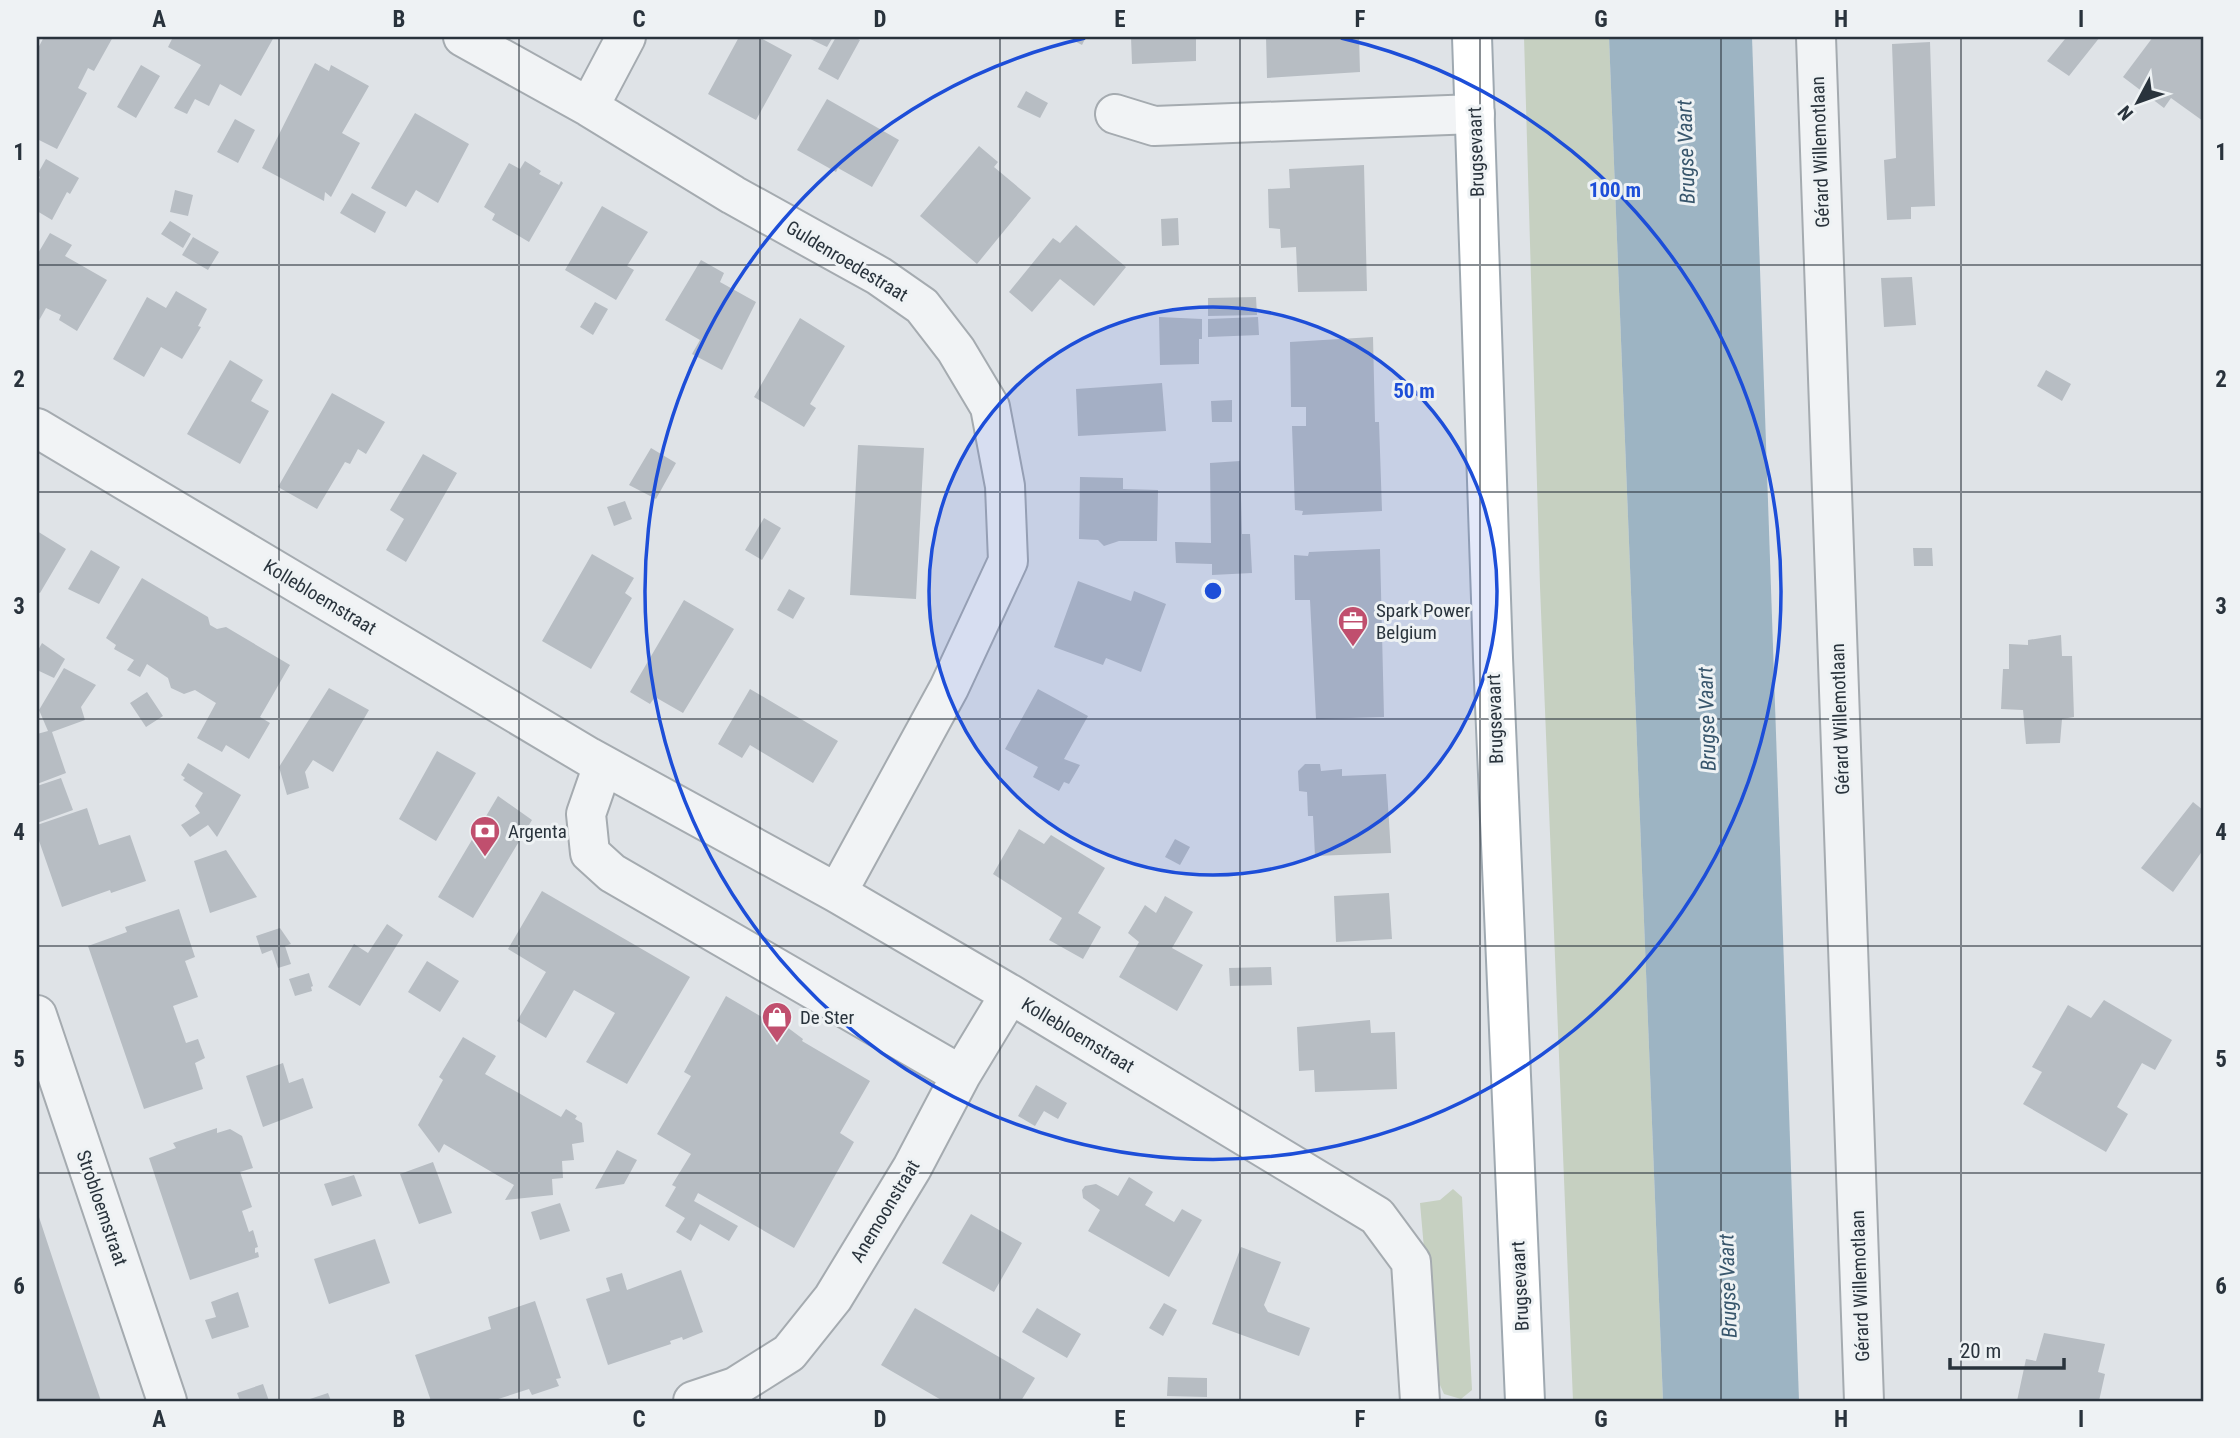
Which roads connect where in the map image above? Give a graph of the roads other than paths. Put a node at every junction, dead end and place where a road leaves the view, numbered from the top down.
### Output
1 (463, 37) edge
2 (626, 37) edge
3 (1472, 37) edge
4 (1816, 37) edge
5 (589, 107) junction
6 (1115, 114) dead end
7 (1475, 114) junction
8 (37, 428) edge
9 (603, 765) junction
10 (837, 893) junction
11 (1010, 994) junction
12 (37, 1015) edge
13 (961, 1075) junction
14 (737, 1394) edge
15 (167, 1401) edge
16 (693, 1401) edge
17 (1420, 1401) edge
18 (1525, 1401) edge
19 (1864, 1401) edge

1 - 5 street, Guldenroedestraat
2 - 5 street
3 - 7 main road, Brugsevaart
4 - 19 street, Gérard Willemotlaan
5 - 10 street, Guldenroedestraat
6 - 7 street
7 - 18 main road, Brugsevaart
8 - 9 street, Kollebloemstraat
9 - 10 street, Kollebloemstraat
9 - 13 street
10 - 11 street, Kollebloemstraat
11 - 13 street, Anemoonstraat
11 - 17 street, Kollebloemstraat
12 - 15 street, Strobloemstraat
13 - 14 street, Anemoonstraat
14 - 16 street, Anemoonstraat

